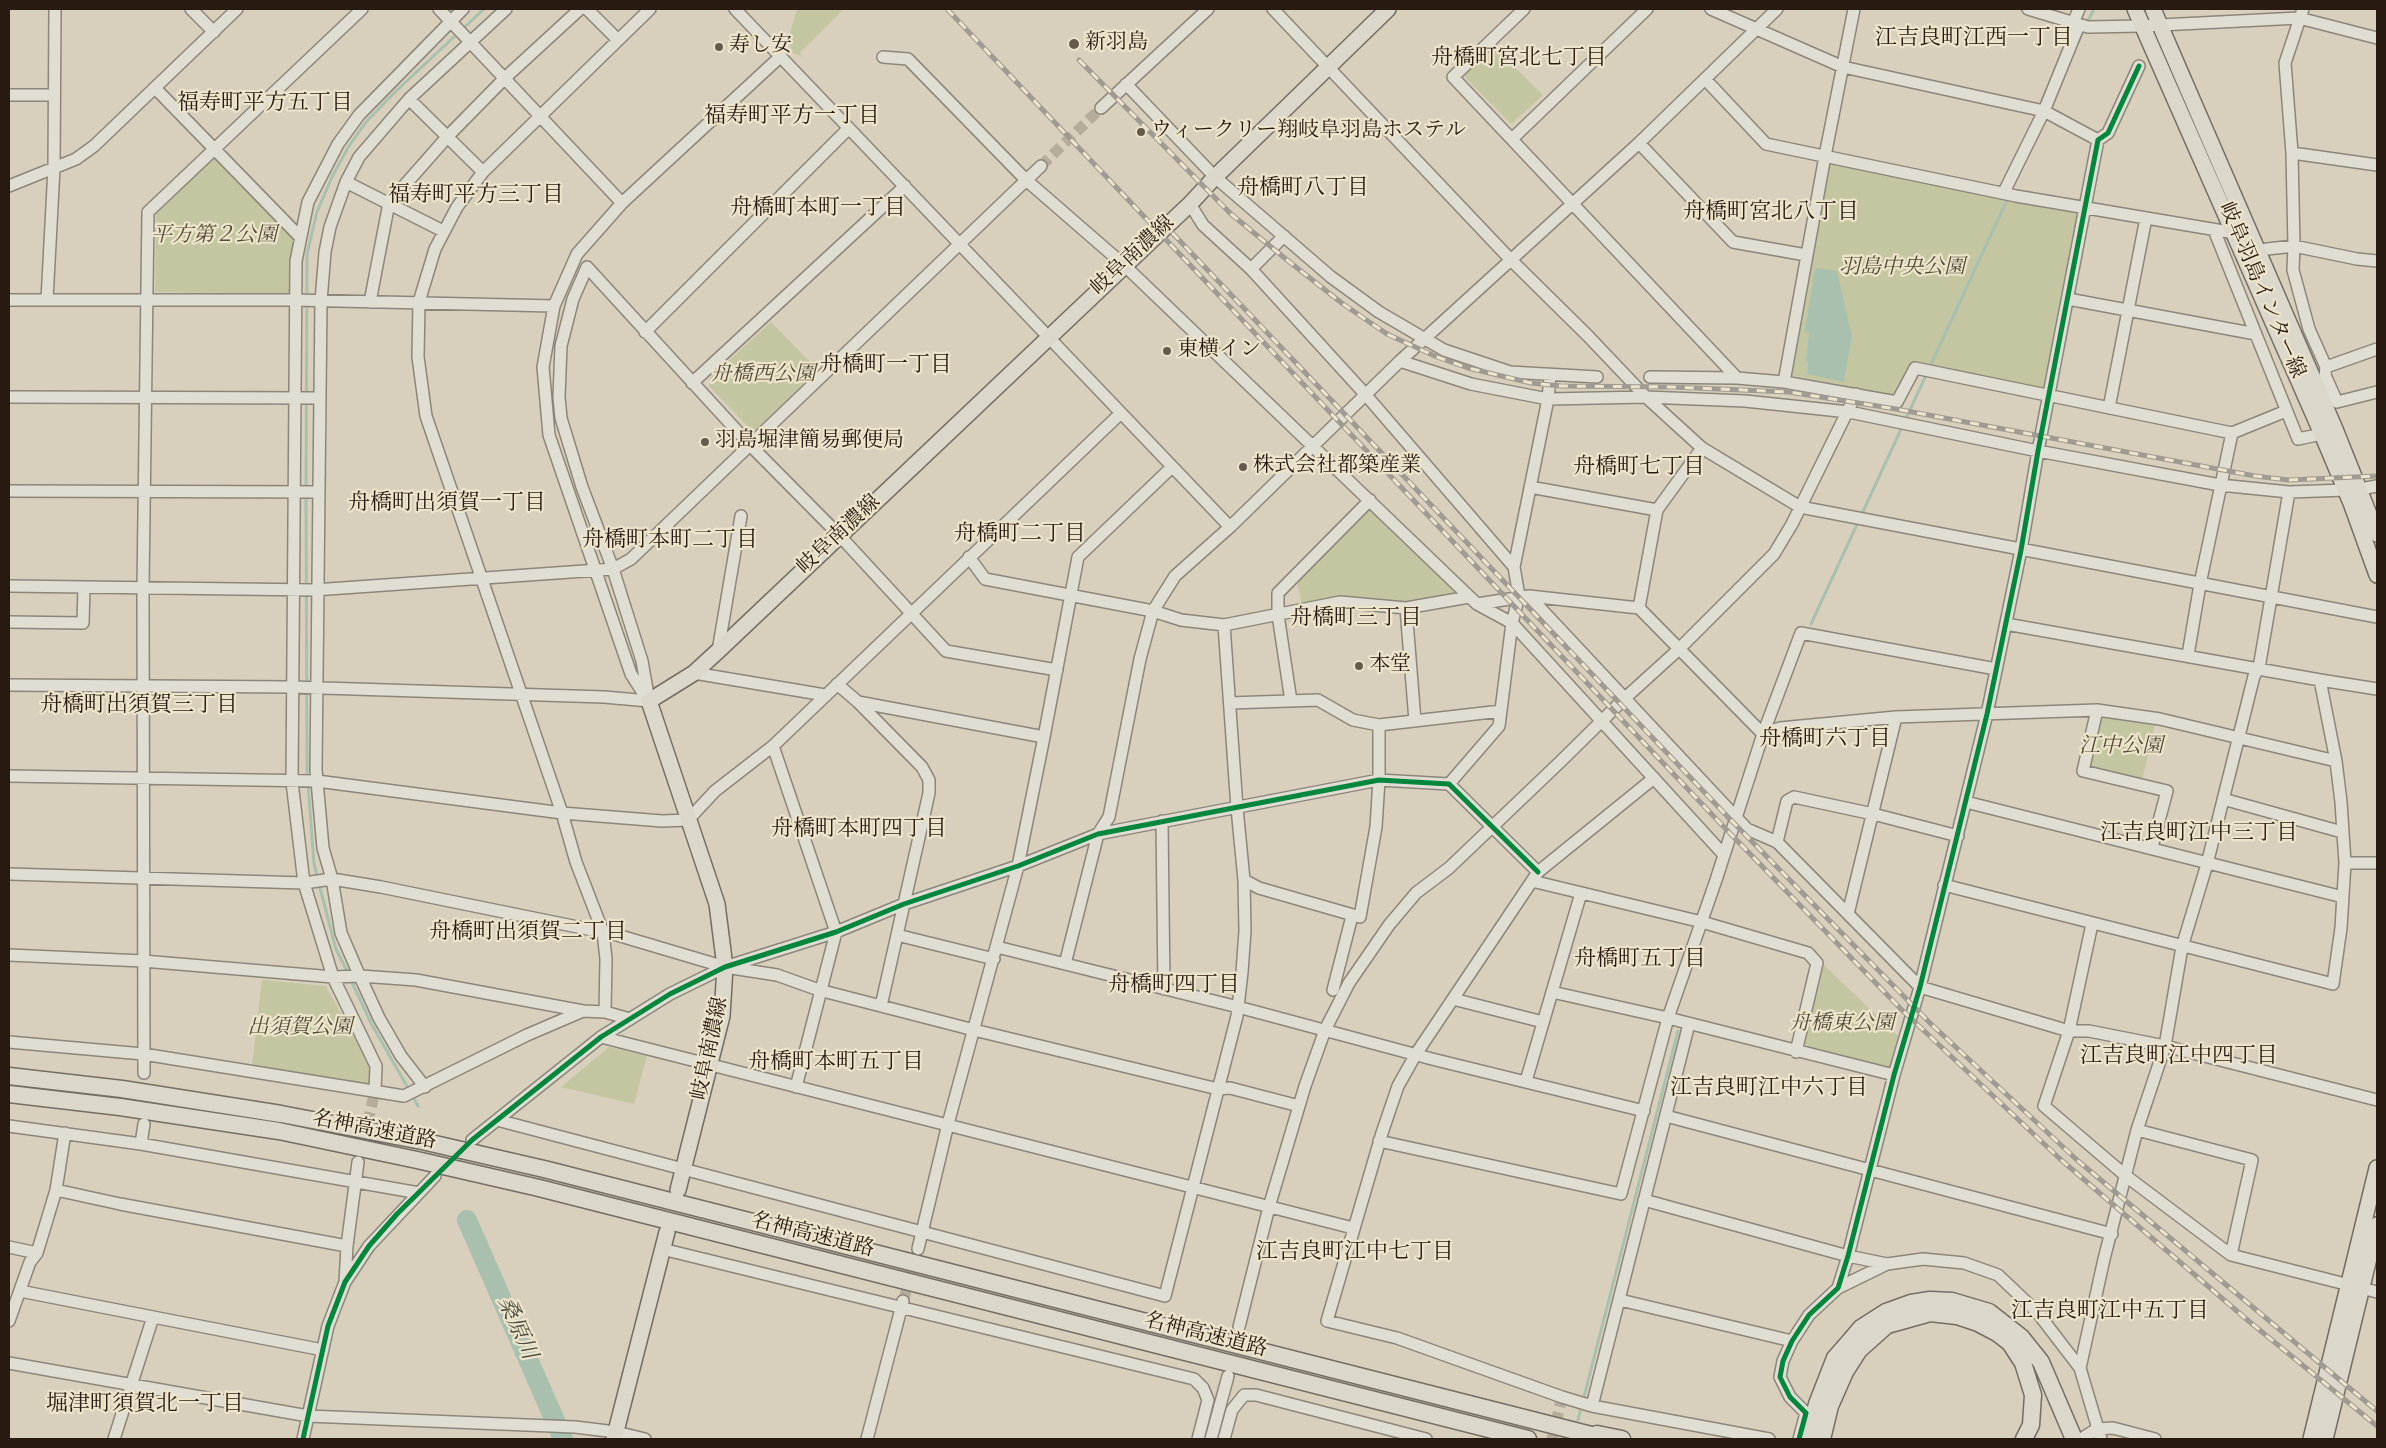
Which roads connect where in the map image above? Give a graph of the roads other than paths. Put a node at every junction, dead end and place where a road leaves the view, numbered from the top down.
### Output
1 (55, 9) edge
2 (191, 9) edge
3 (237, 9) edge
4 (362, 9) edge
5 (439, 9) edge
6 (463, 9) edge
7 (506, 9) edge
8 (580, 9) edge
9 (587, 9) edge
10 (650, 9) edge
11 (735, 9) edge
12 (1208, 9) edge
13 (1273, 9) edge
14 (1388, 9) edge
15 (1524, 9) edge
16 (1647, 9) edge
17 (1711, 9) edge
18 (1777, 9) edge
19 (1854, 9) edge
20 (2028, 9) edge
21 (2079, 9) edge
22 (2135, 9) edge
23 (2153, 9) edge
24 (2301, 13) edge
25 (453, 24) junction
26 (2080, 25) junction
27 (2142, 26) junction
28 (2160, 26) junction
29 (1757, 29) junction
30 (214, 32) junction
31 (2377, 38) edge
32 (468, 40) junction
33 (618, 40) junction
34 (781, 56) junction
35 (883, 57) dead end
36 (2139, 66) dead end
37 (1843, 67) junction
38 (1327, 68) junction
39 (506, 78) junction
40 (1705, 79) junction
41 (1126, 84) junction
42 (155, 88) junction
43 (9, 95) edge
44 (53, 96) junction
45 (409, 99) junction
46 (1102, 108) tunnel mouth
47 (2044, 111) junction
48 (541, 116) junction
49 (849, 128) junction
50 (448, 136) junction
51 (1512, 139) junction
52 (2098, 140) junction
53 (1639, 143) junction
54 (216, 149) junction
55 (2292, 153) junction
56 (1824, 156) junction
57 (2377, 165) edge
58 (1041, 166) tunnel mouth
59 (54, 168) junction
60 (483, 172) junction
61 (1215, 176) junction
62 (1025, 179) junction
63 (346, 182) junction
64 (9, 186) edge
65 (905, 186) junction
66 (2004, 192) junction
67 (389, 203) junction
68 (622, 203) junction
69 (1190, 204) junction
70 (1573, 204) junction
71 (2085, 207) junction
72 (2146, 218) junction
73 (2214, 230) junction
74 (443, 231) junction
75 (2235, 233) junction
76 (1284, 236) junction
77 (300, 237) junction
78 (960, 244) junction
79 (2294, 246) junction
80 (2258, 250) junction
81 (1806, 255) junction
82 (1511, 260) junction
83 (2377, 261) edge
84 (1124, 265) junction
85 (1251, 269) junction
86 (2068, 299) junction
87 (9, 300) edge
88 (47, 300) junction
89 (148, 300) junction
90 (298, 301) junction
91 (319, 301) junction
92 (370, 302) junction
93 (419, 302) junction
94 (554, 306) junction
95 (2128, 310) junction
96 (646, 332) junction
97 (2256, 334) junction
98 (1050, 337) junction
99 (1424, 338) junction
100 (2377, 349) edge
101 (1400, 361) junction
102 (2326, 366) junction
103 (1550, 375) junction
104 (1597, 377) dead end
105 (1650, 377) dead end
106 (1737, 378) junction
107 (692, 382) junction
108 (1784, 382) junction
109 (2377, 392) edge
110 (1365, 394) junction
111 (1856, 394) junction
112 (2049, 396) junction
113 (9, 397) edge
114 (146, 397) junction
115 (1646, 397) junction
116 (318, 399) junction
117 (1548, 399) junction
118 (298, 400) junction
119 (2109, 408) junction
120 (2286, 411) junction
121 (1849, 412) junction
122 (1121, 413) junction
123 (2232, 433) junction
124 (2322, 434) junction
125 (749, 444) junction
126 (1314, 446) junction
127 (1702, 448) junction
128 (2038, 451) junction
129 (1172, 468) junction
130 (2220, 485) junction
131 (2377, 486) edge
132 (1530, 487) junction
133 (2353, 490) junction
134 (9, 491) edge
135 (146, 491) junction
136 (315, 492) junction
137 (2289, 492) junction
138 (297, 493) junction
139 (1370, 500) junction
140 (1800, 507) junction
141 (1657, 510) junction
142 (741, 516) dead end
143 (1230, 526) junction
144 (2377, 534) edge
145 (840, 536) junction
146 (2021, 550) junction
147 (969, 557) junction
148 (1514, 567) junction
149 (613, 569) junction
150 (598, 572) junction
151 (2377, 575) edge
152 (481, 578) junction
153 (2200, 584) junction
154 (84, 587) junction
155 (143, 588) junction
156 (10, 589) edge
157 (298, 590) junction
158 (316, 590) junction
159 (1070, 594) junction
160 (1524, 596) junction
161 (2271, 597) junction
162 (1473, 601) junction
163 (1406, 608) junction
164 (1639, 608) junction
165 (1153, 611) junction
166 (911, 614) junction
167 (1278, 615) junction
168 (2377, 617) edge
169 (9, 622) edge
170 (1512, 623) junction
171 (2006, 624) junction
172 (1224, 625) junction
173 (1678, 650) junction
174 (718, 651) junction
175 (2188, 655) junction
176 (2259, 668) junction
177 (1996, 669) junction
178 (1057, 670) junction
179 (694, 673) junction
180 (2320, 680) junction
181 (837, 684) junction
182 (9, 685) edge
183 (143, 686) junction
184 (296, 687) junction
185 (315, 688) junction
186 (2377, 690) edge
187 (522, 694) junction
188 (825, 696) junction
189 (1624, 699) junction
190 (649, 701) junction
191 (1291, 701) junction
192 (858, 702) junction
193 (1230, 703) junction
194 (2097, 710) junction
195 (1501, 711) junction
196 (1987, 714) junction
197 (1896, 717) junction
198 (1414, 721) junction
199 (1602, 721) junction
200 (1379, 725) junction
201 (1763, 734) junction
202 (1044, 737) junction
203 (2239, 739) junction
204 (773, 746) junction
205 (2336, 761) junction
206 (9, 776) edge
207 (1654, 778) junction
208 (143, 780) junction
209 (1379, 780) junction
210 (295, 782) junction
211 (315, 782) junction
212 (1449, 784) junction
213 (2223, 799) junction
214 (1966, 802) junction
215 (1237, 808) junction
216 (562, 813) junction
217 (1873, 814) junction
218 (1736, 818) junction
219 (688, 820) junction
220 (1162, 821) junction
221 (1492, 825) junction
222 (2342, 832) junction
223 (1098, 834) junction
224 (1958, 836) junction
225 (1777, 842) junction
226 (2152, 847) junction
227 (1724, 855) junction
228 (2345, 863) junction
229 (2377, 863) edge
230 (2207, 864) junction
231 (1018, 866) junction
232 (9, 874) edge
233 (1535, 877) junction
234 (143, 879) junction
235 (329, 880) junction
236 (1244, 880) junction
237 (308, 882) junction
238 (1944, 885) junction
239 (1581, 893) junction
240 (2343, 897) junction
241 (904, 904) junction
242 (1848, 914) junction
243 (1352, 916) junction
244 (1702, 922) junction
245 (2092, 924) junction
246 (603, 932) junction
247 (836, 932) junction
248 (897, 935) junction
249 (997, 947) junction
250 (2182, 947) junction
251 (9, 955) edge
252 (994, 959) junction
253 (143, 961) junction
254 (1065, 964) junction
255 (726, 967) junction
256 (358, 976) junction
257 (337, 977) junction
258 (1920, 987) junction
259 (1164, 989) junction
260 (819, 990) junction
261 (1333, 990) dead end
262 (1552, 992) junction
263 (1453, 999) junction
264 (881, 1006) junction
265 (1238, 1007) junction
266 (583, 1011) junction
267 (605, 1012) junction
268 (1668, 1018) junction
269 (630, 1019) junction
270 (1543, 1022) junction
271 (1689, 1024) junction
272 (974, 1030) junction
273 (1325, 1030) junction
274 (2069, 1031) junction
275 (601, 1037) junction
276 (9, 1042) edge
277 (2165, 1046) junction
278 (1796, 1052) junction
279 (143, 1054) junction
280 (1416, 1054) junction
281 (709, 1065) junction
282 (144, 1073) dead end
283 (1894, 1075) junction
284 (9, 1076) edge
285 (1526, 1081) junction
286 (424, 1087) junction
287 (796, 1087) junction
288 (1218, 1089) junction
289 (375, 1091) junction
290 (9, 1094) edge
291 (2377, 1100) edge
292 (1299, 1106) junction
293 (1646, 1108) junction
294 (1665, 1113) junction
295 (497, 1120) junction
296 (144, 1124) dead end
297 (948, 1124) junction
298 (9, 1126) edge
299 (2137, 1130) junction
300 (65, 1134) junction
301 (472, 1140) dead end
302 (1379, 1141) junction
303 (141, 1144) junction
304 (358, 1162) tunnel mouth
305 (1869, 1168) junction
306 (2377, 1168) edge
307 (683, 1171) junction
308 (435, 1176) dead end
309 (2126, 1176) junction
310 (356, 1182) junction
311 (1192, 1189) junction
312 (56, 1190) junction
313 (678, 1190) dead end
314 (419, 1193) junction
315 (1644, 1200) junction
316 (1270, 1207) junction
317 (2377, 1225) edge
318 (1353, 1228) junction
319 (666, 1232) dead end
320 (920, 1232) junction
321 (2112, 1234) junction
322 (347, 1246) junction
323 (9, 1247) edge
324 (662, 1249) junction
325 (918, 1249) tunnel mouth
326 (37, 1253) junction
327 (2230, 1255) junction
328 (1848, 1256) junction
329 (1887, 1264) junction
330 (345, 1282) junction
331 (2355, 1286) junction
332 (1838, 1288) junction
333 (20, 1291) junction
334 (2377, 1292) edge
335 (1620, 1300) junction
336 (902, 1303) junction
337 (153, 1317) junction
338 (9, 1321) edge
339 (1239, 1327) dead end
340 (1792, 1341) junction
341 (323, 1350) junction
342 (9, 1363) edge
343 (2080, 1368) junction
344 (1228, 1376) dead end
345 (131, 1385) junction
346 (1591, 1405) junction
347 (1824, 1405) junction
348 (308, 1416) junction
349 (1558, 1427) junction
350 (2099, 1434) edge
351 (615, 1436) edge
352 (114, 1439) edge
353 (303, 1439) edge
354 (645, 1439) edge
355 (867, 1439) edge
356 (1198, 1439) edge
357 (1211, 1439) edge
358 (1224, 1439) edge
359 (1426, 1439) edge
360 (1528, 1439) edge
361 (1607, 1439) edge
362 (1622, 1439) edge
363 (1769, 1439) edge
364 (1799, 1439) edge
365 (1808, 1439) edge
366 (1822, 1439) edge
367 (2024, 1439) edge
368 (2078, 1439) edge
369 (2155, 1439) edge
370 (2311, 1439) edge
371 (2325, 1439) edge

1 - 44 street
2 - 30 street
3 - 30 street
4 - 54 street
5 - 25 street
6 - 25 street
7 - 32 street
8 - 39 street
9 - 33 street
10 - 33 street
11 - 34 street
12 - 41 street
13 - 38 street
14 - 38 main road, 岐阜南濃線
15 - 51 street
16 - 51 street
17 - 29 street
18 - 29 street
19 - 37 street
20 - 26 street
21 - 26 street
22 - 27 main road, 岐阜羽島インター線
23 - 28 main road, 岐阜羽島インター線
24 - 28 street
24 - 31 street
24 - 55 street
25 - 32 street
25 - 77 street
26 - 27 street
26 - 47 street
27 - 28 street
27 - 75 main road, 岐阜羽島インター線
28 - 80 main road, 岐阜羽島インター線
29 - 37 street
29 - 40 street
30 - 42 street
32 - 39 street
32 - 45 street
33 - 48 street
34 - 49 street
34 - 68 street
35 - 62 street
36 - 52 street
37 - 47 street
37 - 56 street
38 - 61 main road, 岐阜南濃線
38 - 82 street
39 - 48 street
39 - 50 street
40 - 53 street
40 - 56 street
41 - 46 street
41 - 61 street
42 - 54 street
42 - 59 street
43 - 44 street
44 - 59 street
45 - 50 street
45 - 63 street
47 - 52 street
47 - 66 street
48 - 60 street
48 - 68 street
49 - 65 street
49 - 96 street
50 - 60 street
50 - 67 street
51 - 70 street
52 - 71 street
53 - 70 street
53 - 81 street
54 - 77 street
54 - 89 street
55 - 57 street
55 - 79 street
56 - 66 street
56 - 81 street
58 - 62 street
59 - 64 street
59 - 88 street
60 - 74 street
61 - 69 main road, 岐阜南濃線
61 - 76 street
62 - 78 street
62 - 84 street
63 - 67 street
63 - 91 street
65 - 78 street
65 - 107 street
66 - 71 street
67 - 74 street
67 - 92 street
68 - 94 street
69 - 84 main road, 岐阜南濃線
69 - 85 street
70 - 82 street
70 - 106 street
71 - 72 street
71 - 86 street
72 - 73 street
72 - 95 street
73 - 75 street
73 - 97 street
74 - 93 street
75 - 124 main road, 岐阜羽島インター線
76 - 85 street
76 - 99 street
77 - 90 street
78 - 98 street
78 - 125 street
79 - 80 street
79 - 83 street
79 - 102 street
80 - 133 main road, 岐阜羽島インター線
81 - 108 street
82 - 99 street
82 - 115 street
84 - 98 main road, 岐阜南濃線
84 - 126 street
85 - 110 street
86 - 95 street
86 - 112 street
87 - 88 street
88 - 89 street
89 - 90 street
89 - 114 street
90 - 91 street
90 - 118 street
91 - 92 street
91 - 116 street
92 - 93 street
93 - 94 street
93 - 152 street
94 - 150 street
95 - 97 street
95 - 119 street
96 - 107 street
96 - 149 street
97 - 120 street
98 - 122 street
98 - 145 main road, 岐阜南濃線
99 - 101 street
99 - 103 street
100 - 102 street
101 - 110 street
101 - 117 street
102 - 109 street
103 - 104 street
103 - 117 street
105 - 106 street
106 - 108 street
107 - 125 street
108 - 111 street
110 - 126 street
110 - 148 street
111 - 112 street
111 - 121 street
112 - 119 street
112 - 128 street
113 - 114 street
114 - 118 street
114 - 135 street
115 - 117 street
115 - 121 street
115 - 127 street
116 - 118 street
116 - 136 street
117 - 132 street
118 - 138 street
119 - 123 street
120 - 123 street
120 - 124 street
121 - 128 street
121 - 140 street
122 - 129 street
122 - 147 street
123 - 130 street
124 - 133 main road, 岐阜羽島インター線
125 - 145 street
125 - 149 street
126 - 139 street
126 - 143 street
127 - 140 street
127 - 141 street
128 - 130 street
128 - 146 street
129 - 143 street
129 - 159 street
130 - 137 street
130 - 153 street
131 - 133 street
132 - 141 street
132 - 148 street
133 - 137 street
133 - 144 main road, 岐阜羽島インター線
133 - 151 main road, 岐阜羽島インター線
134 - 135 street
135 - 138 street
135 - 155 street
136 - 138 street
136 - 158 street
137 - 161 street
138 - 157 street
139 - 162 street
139 - 167 street
140 - 146 street
140 - 173 street
141 - 164 street
142 - 174 street
143 - 165 street
145 - 166 street
145 - 174 main road, 岐阜南濃線
146 - 153 street
146 - 171 street
147 - 159 street
147 - 166 street
148 - 160 street
149 - 150 street
149 - 190 street
150 - 152 street
150 - 190 street
152 - 158 street
152 - 187 street
153 - 161 street
153 - 175 street
154 - 155 street
154 - 156 street
154 - 169 street
155 - 157 street
155 - 183 street
157 - 158 street
157 - 184 street
158 - 185 street
159 - 165 street
159 - 178 street
160 - 162 street
160 - 164 street
160 - 170 street
160 - 189 street
161 - 168 street
161 - 176 street
162 - 163 street
162 - 170 street
163 - 167 street
163 - 198 street
164 - 173 street
165 - 172 street
165 - 223 street
166 - 178 street
166 - 181 street
167 - 172 street
167 - 191 street
170 - 195 street
170 - 199 street
171 - 175 street
171 - 177 street
172 - 193 street
173 - 189 street
173 - 201 street
174 - 179 main road, 岐阜南濃線
175 - 176 street
176 - 180 street
176 - 203 street
177 - 196 street
177 - 201 street
178 - 202 street
179 - 188 street
179 - 190 main road, 岐阜南濃線
180 - 186 street
180 - 205 street
181 - 188 street
181 - 192 street
182 - 183 street
183 - 184 street
183 - 208 street
184 - 185 street
184 - 210 street
185 - 187 street
185 - 211 street
187 - 190 street
187 - 216 street
188 - 204 street
189 - 199 street
189 - 218 street
190 - 219 main road, 岐阜南濃線
191 - 193 street
191 - 200 street
192 - 202 street
192 - 241 street
193 - 215 street
194 - 196 street
194 - 203 street
194 - 226 street
195 - 198 street
195 - 212 street
196 - 197 street
196 - 214 street
197 - 201 street
197 - 217 street
198 - 200 street
199 - 207 street
199 - 221 street
200 - 209 street
201 - 218 street
202 - 231 street
203 - 205 street
203 - 213 street
204 - 219 street
204 - 247 street
205 - 222 street
206 - 208 street
207 - 227 street
207 - 233 street
208 - 210 street
208 - 234 street
209 - 212 street
209 - 215 street
209 - 243 street
210 - 211 street
210 - 237 street
211 - 216 street
211 - 235 street
212 - 221 street
213 - 222 street
213 - 230 street
214 - 224 street
214 - 226 street
215 - 220 street
215 - 236 street
216 - 219 street
216 - 246 street
217 - 224 street
217 - 225 street
217 - 242 street
218 - 225 street
218 - 227 street
219 - 255 main road, 岐阜南濃線
220 - 223 street
220 - 259 street
221 - 233 street
221 - 273 street
222 - 228 street
223 - 231 street
223 - 254 street
224 - 238 street
225 - 242 street
226 - 230 street
227 - 244 street
228 - 229 street
228 - 240 street
230 - 240 street
230 - 250 street
231 - 241 street
231 - 249 street
232 - 234 street
233 - 239 street
233 - 263 street
234 - 237 street
234 - 253 street
235 - 237 street
235 - 246 street
235 - 256 street
236 - 243 street
236 - 265 street
237 - 257 street
238 - 245 street
238 - 258 street
239 - 244 street
239 - 262 street
240 - 250 street
241 - 247 street
241 - 248 street
242 - 258 street
243 - 261 street
244 - 268 street
244 - 278 street
245 - 250 street
245 - 274 street
246 - 255 street
246 - 267 street
247 - 255 street
247 - 260 street
248 - 252 street
248 - 264 street
249 - 252 street
249 - 254 street
250 - 277 street
251 - 253 street
252 - 272 street
253 - 257 street
253 - 279 street
254 - 259 street
255 - 260 street
255 - 269 street
255 - 281 main road, 岐阜南濃線
256 - 257 street
256 - 266 street
256 - 286 street
257 - 289 street
258 - 274 street
258 - 283 street
259 - 265 street
260 - 264 street
260 - 287 street
262 - 268 street
262 - 270 street
263 - 270 street
263 - 280 street
264 - 272 street
265 - 273 street
265 - 288 street
266 - 267 street
266 - 286 street
267 - 269 street
268 - 271 street
268 - 293 street
269 - 275 street
270 - 285 street
271 - 278 street
271 - 294 street
272 - 288 street
272 - 297 street
273 - 280 street
273 - 292 street
274 - 277 street
274 - 309 street
275 - 281 street
275 - 295 street
276 - 279 street
277 - 291 street
277 - 299 street
278 - 283 street
279 - 282 street
279 - 289 street
280 - 285 street
280 - 302 street
281 - 287 street
281 - 307 main road, 岐阜南濃線
283 - 305 street
284 - 349 highway, 名神高速道路
285 - 293 street
286 - 289 street
287 - 297 street
288 - 292 street
288 - 311 street
290 - 360 highway, 名神高速道路
292 - 316 street
293 - 294 street
293 - 302 street
294 - 305 street
294 - 315 street
295 - 301 street
295 - 307 street
296 - 303 street
297 - 311 street
297 - 320 street
298 - 300 street
299 - 309 street
299 - 327 street
300 - 303 street
300 - 312 street
302 - 318 street
303 - 310 street
304 - 310 street
305 - 321 street
305 - 328 street
306 - 331 main road
307 - 313 main road, 岐阜南濃線
307 - 320 street
308 - 314 street
309 - 321 street
309 - 327 street
310 - 314 street
310 - 322 street
311 - 316 street
311 - 320 street
312 - 322 street
312 - 326 street
314 - 330 street
315 - 328 street
315 - 335 street
316 - 318 street
316 - 339 street
317 - 331 main road
318 - 346 street
319 - 324 main road
320 - 325 street
321 - 343 street
322 - 330 street
323 - 326 street
324 - 336 street
324 - 351 main road
326 - 333 street
327 - 331 street
328 - 329 street
328 - 332 street
329 - 332 street
329 - 343 street
330 - 341 street
331 - 334 street
331 - 370 main road
331 - 371 main road
332 - 340 street
333 - 337 street
333 - 338 street
335 - 340 street
335 - 346 street
336 - 355 street
336 - 356 street
337 - 341 street
337 - 345 street
340 - 364 street
341 - 348 street
342 - 345 street
343 - 350 street
344 - 357 street
345 - 348 street
345 - 352 street
346 - 363 street
347 - 365 highway
347 - 366 highway
347 - 367 highway
347 - 368 highway
348 - 351 street
348 - 353 street
349 - 361 highway, 名神高速道路
349 - 362 highway
350 - 368 street
350 - 369 street
351 - 354 street
358 - 359 street

